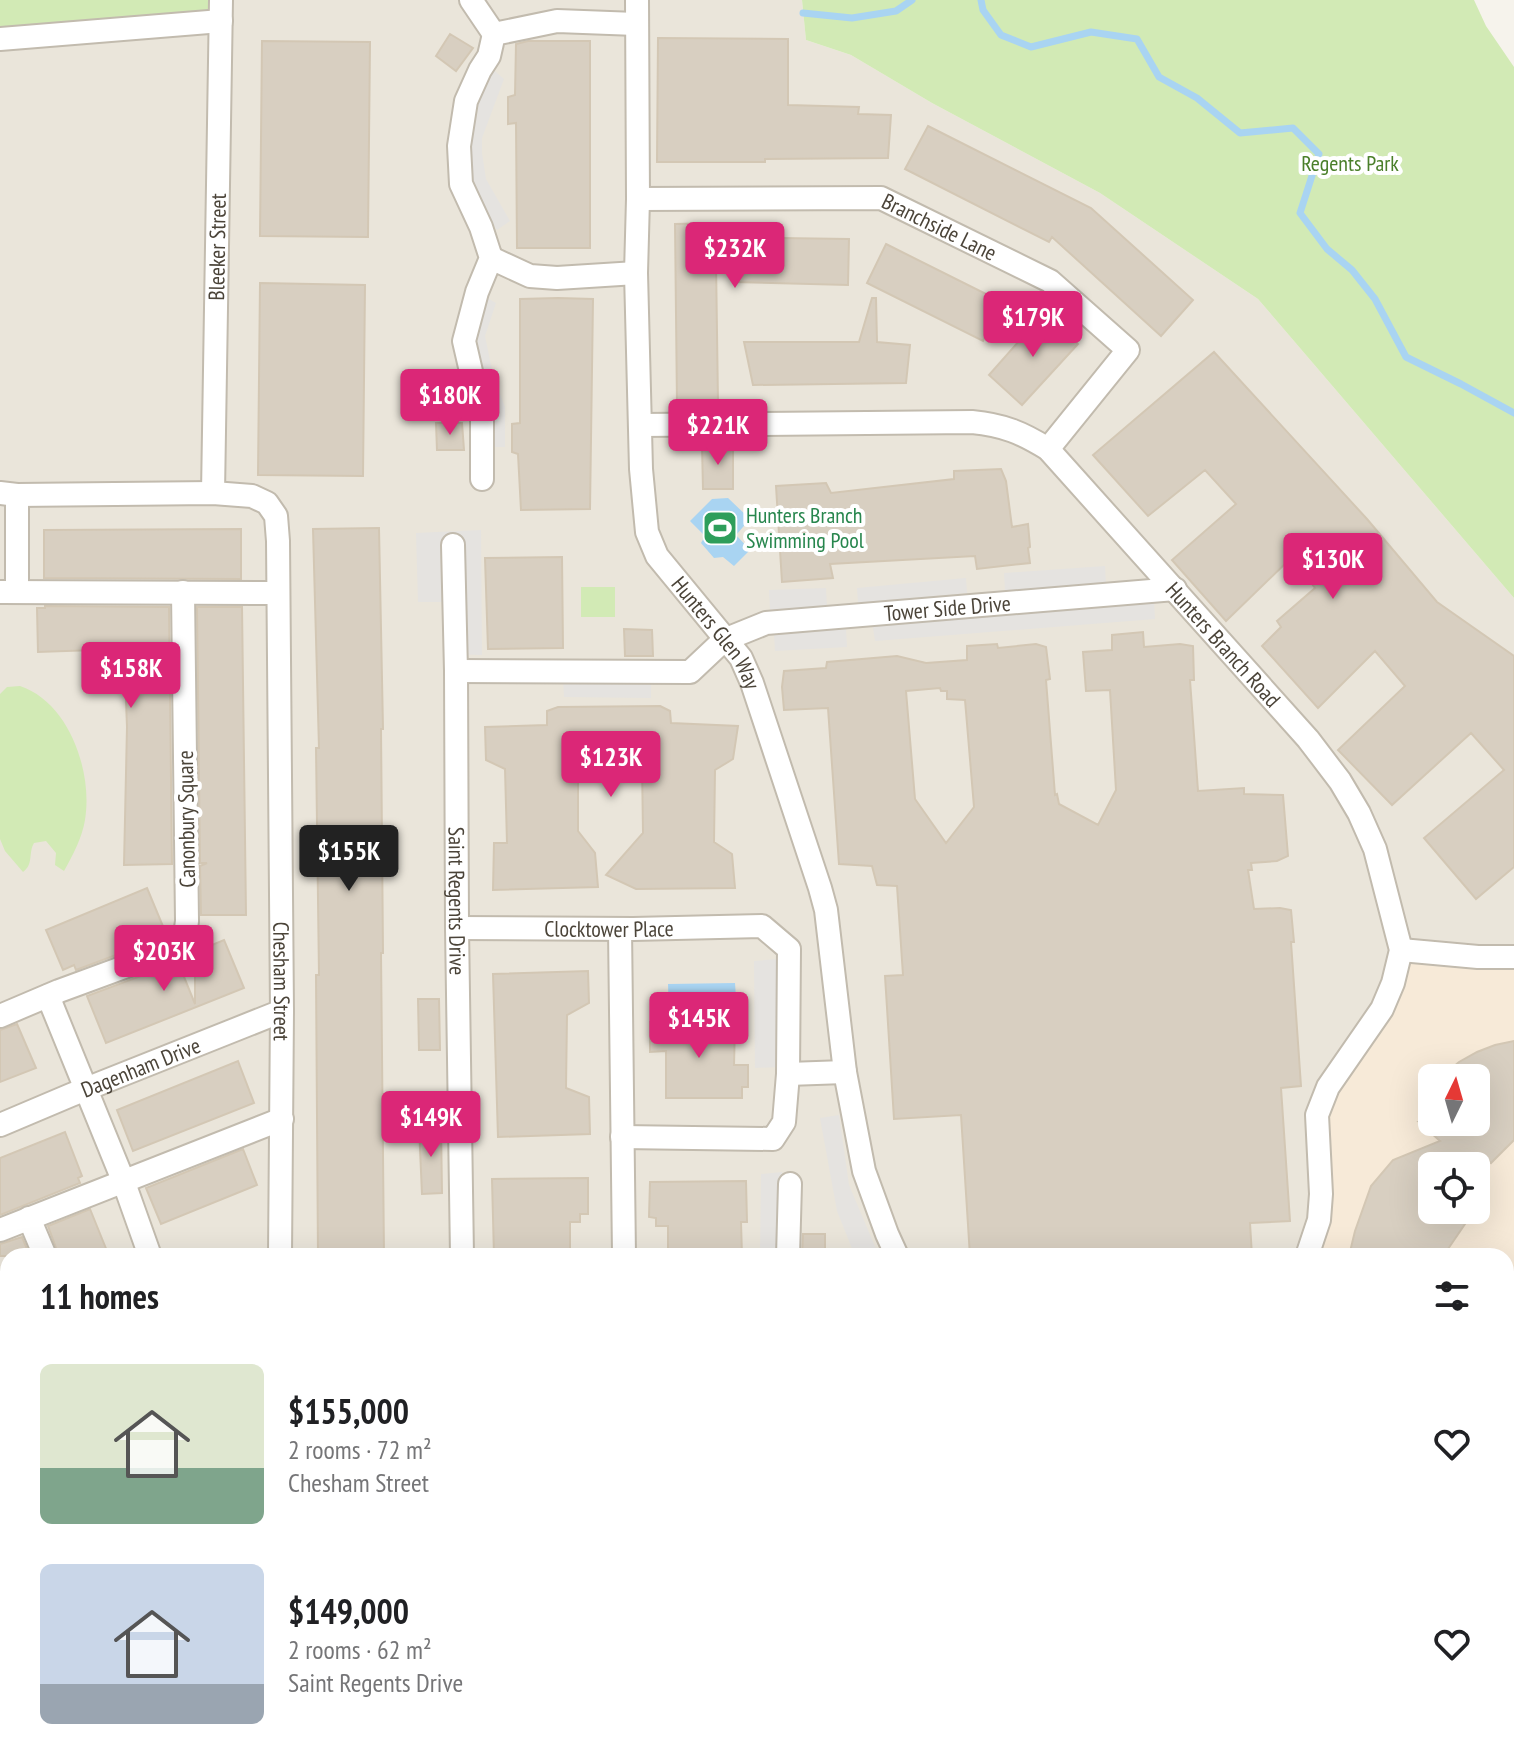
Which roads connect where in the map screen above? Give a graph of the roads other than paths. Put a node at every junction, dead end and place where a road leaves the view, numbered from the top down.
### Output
1 (471, 0) edge
2 (637, 0) edge
3 (221, 11) edge
4 (636, 24) junction
5 (494, 34) junction
6 (0, 39) edge
7 (638, 199) junction
8 (491, 258) junction
9 (636, 273) junction
10 (640, 425) junction
11 (1048, 449) junction
12 (482, 479) dead end
13 (213, 493) junction
14 (8, 494) edge
15 (453, 545) dead end
16 (1175, 589) junction
17 (9, 592) edge
18 (183, 592) junction
19 (278, 593) junction
20 (724, 640) junction
21 (456, 671) junction
22 (457, 928) junction
23 (620, 929) junction
24 (1401, 950) junction
25 (1514, 957) edge
26 (48, 996) junction
27 (282, 1011) junction
28 (0, 1016) edge
29 (845, 1072) junction
30 (788, 1074) junction
31 (84, 1089) junction
32 (282, 1119) junction
33 (0, 1125) edge
34 (622, 1137) junction
35 (123, 1180) junction
36 (790, 1184) dead end
37 (29, 1218) junction
38 (0, 1230) edge
39 (42, 1248) edge
40 (147, 1248) edge
41 (280, 1248) edge
42 (462, 1248) edge
43 (624, 1248) edge
44 (788, 1248) edge
45 (893, 1248) edge
46 (1313, 1248) edge

1 - 5 street
2 - 4 street, Hunters Glen Way
3 - 6 street
3 - 13 street, Bleeker Street
4 - 5 street
4 - 7 street, Hunters Glen Way
5 - 8 street
7 - 9 street, Hunters Glen Way
7 - 11 street, Branchside Lane
8 - 9 street
8 - 12 street
9 - 10 street, Hunters Glen Way
10 - 11 street, Hunters Branch Road
10 - 20 street, Hunters Glen Way
11 - 16 street, Hunters Branch Road
13 - 14 street
13 - 19 street, Chesham Street
14 - 17 street
15 - 21 street, Saint Regents Drive
16 - 20 street, Tower Side Drive
16 - 24 street, Hunters Branch Road
17 - 18 street
18 - 19 street
18 - 26 street, Canonbury Square
19 - 27 street, Chesham Street
20 - 21 street
20 - 29 street, Hunters Glen Way
21 - 22 street, Saint Regents Drive
22 - 23 street, Clocktower Place
22 - 42 street, Saint Regents Drive
23 - 30 street, Clocktower Place
23 - 34 street
24 - 25 street
24 - 46 street, Hunters Branch Road
26 - 28 street, Canonbury Square
26 - 31 street
27 - 31 street, Dagenham Drive
27 - 32 street, Chesham Street
29 - 30 street
29 - 45 street, Hunters Glen Way
30 - 34 street
31 - 33 street, Dagenham Drive
31 - 35 street
32 - 35 street
32 - 41 street, Chesham Street
34 - 43 street
35 - 37 street
35 - 40 street
36 - 44 street
37 - 38 street
37 - 39 street

